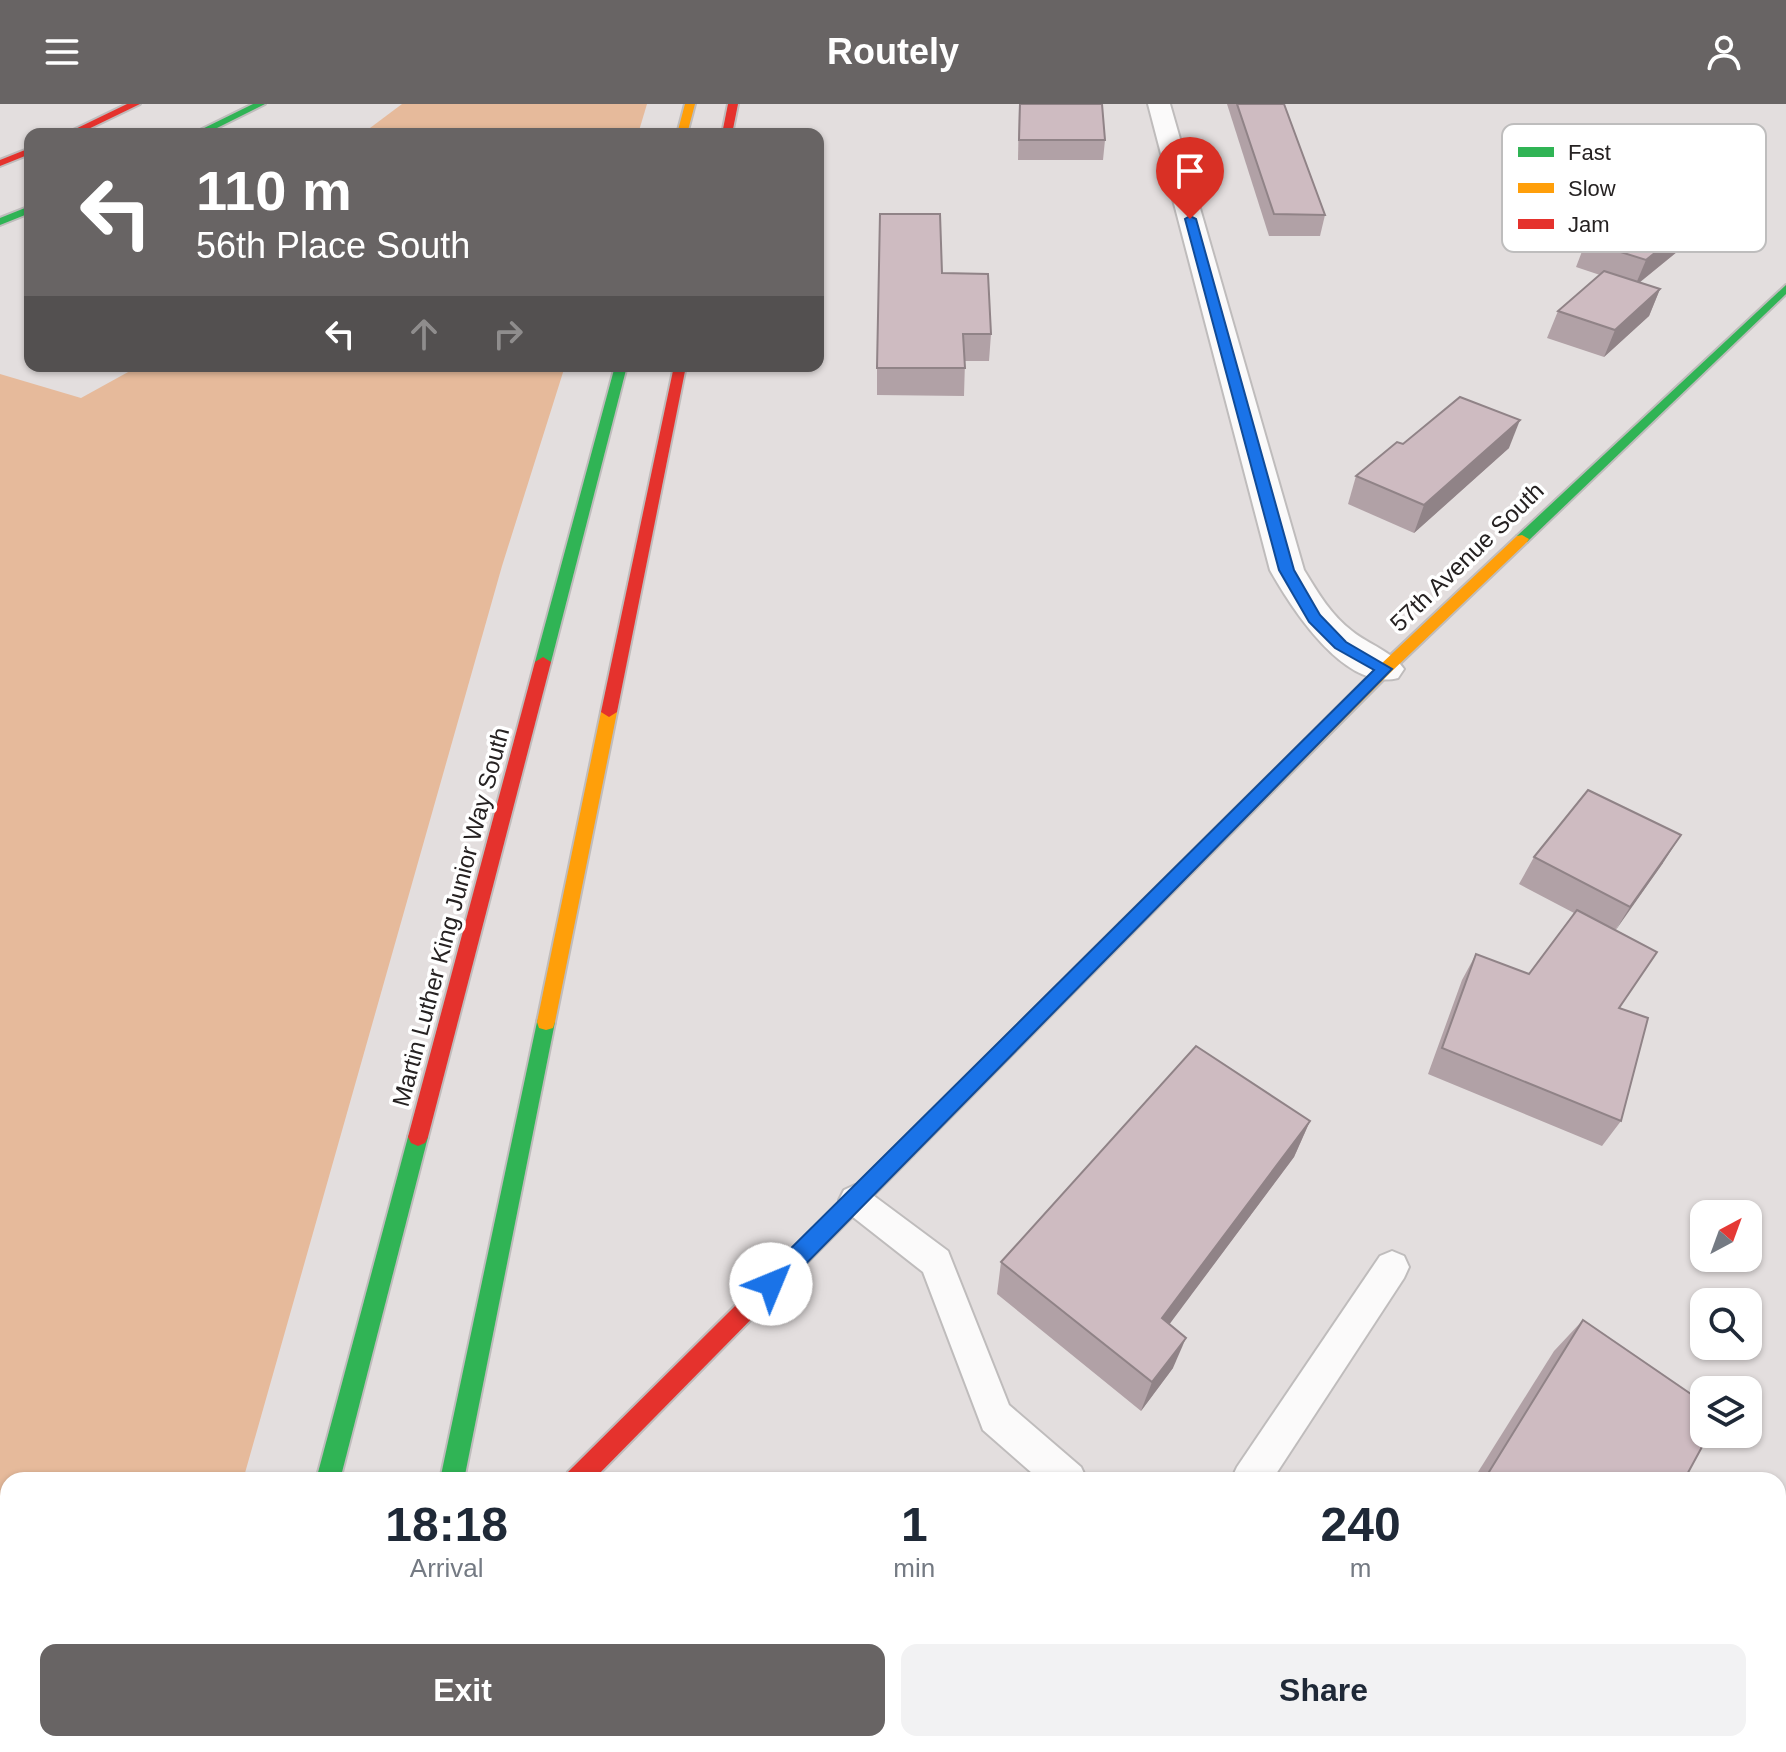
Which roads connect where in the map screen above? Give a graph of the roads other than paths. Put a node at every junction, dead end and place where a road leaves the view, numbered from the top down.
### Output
1 (135, 104) edge
2 (260, 104) edge
3 (690, 104) edge
4 (733, 104) edge
5 (1159, 104) edge
6 (83, 128) edge
7 (210, 128) edge
8 (684, 128) edge
9 (728, 128) edge
10 (24, 153) edge
11 (0, 163) edge
12 (24, 212) edge
13 (0, 222) edge
14 (1786, 288) edge
15 (619, 372) edge
16 (679, 372) edge
17 (1385, 669) junction
18 (855, 1200) junction
19 (1392, 1267) dead end
20 (330, 1472) edge
21 (454, 1472) edge
22 (584, 1472) edge
23 (1059, 1472) edge
24 (1255, 1472) edge

1 - 6 main road
2 - 7 main road
3 - 8 main road
4 - 9 main road
5 - 17 street
10 - 11 main road
12 - 13 main road
14 - 17 main road, 57th Avenue South
15 - 20 main road, Martin Luther King Junior Way South
16 - 21 main road
17 - 18 main road, 57th Avenue South
18 - 22 main road, 57th Avenue South
18 - 23 lane
19 - 24 lane

